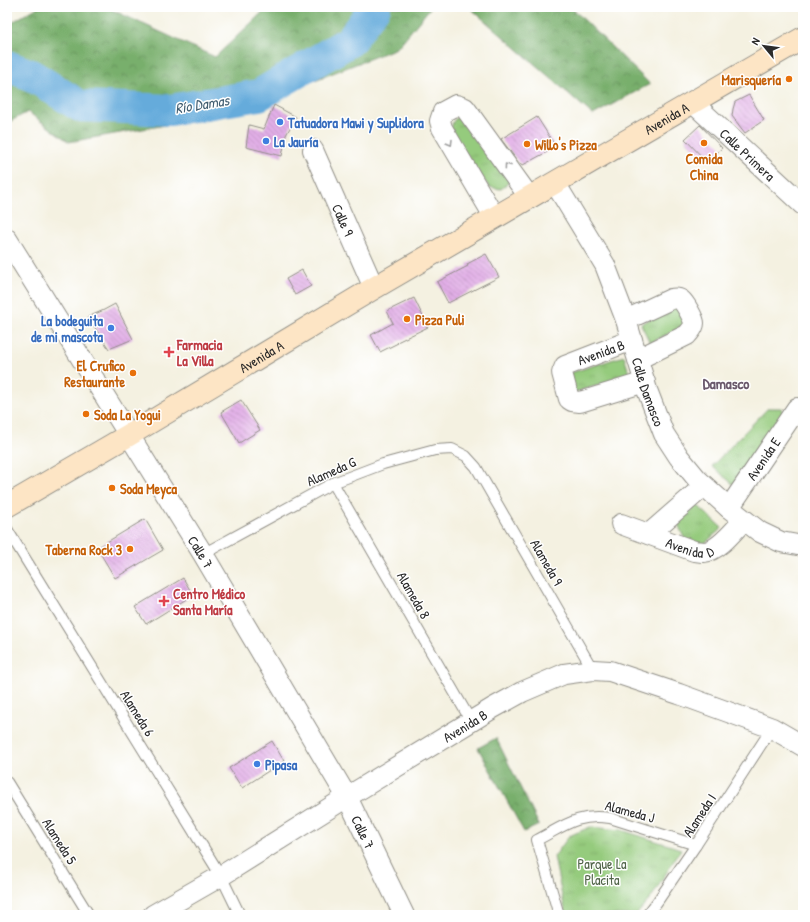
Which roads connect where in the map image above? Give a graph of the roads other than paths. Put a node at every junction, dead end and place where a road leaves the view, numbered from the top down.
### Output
1 (803, 38) edge
2 (693, 103) junction
3 (313, 150) dead end
4 (555, 183) junction
5 (530, 198) junction
6 (803, 205) edge
7 (495, 218) junction
8 (7, 239) edge
9 (374, 288) junction
10 (626, 320) junction
11 (635, 349) junction
12 (645, 382) junction
13 (797, 408) dead end
14 (129, 435) junction
15 (476, 467) joint
16 (332, 483) junction
17 (704, 486) junction
18 (7, 506) edge
19 (736, 514) junction
20 (621, 524) dead end
21 (7, 529) edge
22 (649, 534) junction
23 (803, 546) edge
24 (203, 554) junction
25 (593, 670) junction
26 (472, 721) junction
27 (772, 728) junction
28 (803, 746) edge
29 (7, 782) edge
30 (347, 797) junction
31 (696, 844) junction
32 (221, 876) junction
33 (89, 915) edge
34 (153, 915) edge
35 (240, 915) edge
36 (404, 915) edge
37 (559, 915) edge
38 (647, 915) edge

1 - 2 street, Avenida A
2 - 4 street, Avenida A
2 - 6 street, Calle Primera
3 - 9 street, Calle 9
4 - 5 street, Avenida A
4 - 10 street, Calle Damasco
5 - 7 street, Avenida A
5 -> 7 street
7 - 9 street, Avenida A
8 - 14 street, Calle 7
9 - 14 street, Avenida A
10 - 11 street, Calle Damasco
10 - 11 street
11 - 12 street, Calle Damasco
11 - 12 street, Avenida B
12 - 17 street, Calle Damasco
13 - 19 street, Avenida E
14 - 18 street, Avenida A
14 - 24 street, Calle 7
15 - 16 lane, Alameda G
15 - 25 lane, Alameda 9
16 - 24 lane, Alameda G
16 - 26 lane, Alameda 8
17 - 19 street, Calle Damasco
17 - 22 street, Avenida D
19 - 22 street, Avenida D
19 - 23 street, Calle Damasco
20 - 22 street, Avenida D
21 - 32 lane, Alameda 6
24 - 30 street, Calle 7
25 - 26 street, Avenida B
25 - 27 street, Avenida B
26 - 30 street, Avenida B
27 - 28 street, Avenida B
27 - 31 lane, Alameda I
29 - 33 lane, Alameda 5
30 - 32 street, Avenida B
30 - 36 street, Calle 7
31 - 37 lane, Alameda J
31 - 38 lane, Alameda I
32 - 34 street, Avenida B
32 - 35 lane, Alameda 6

